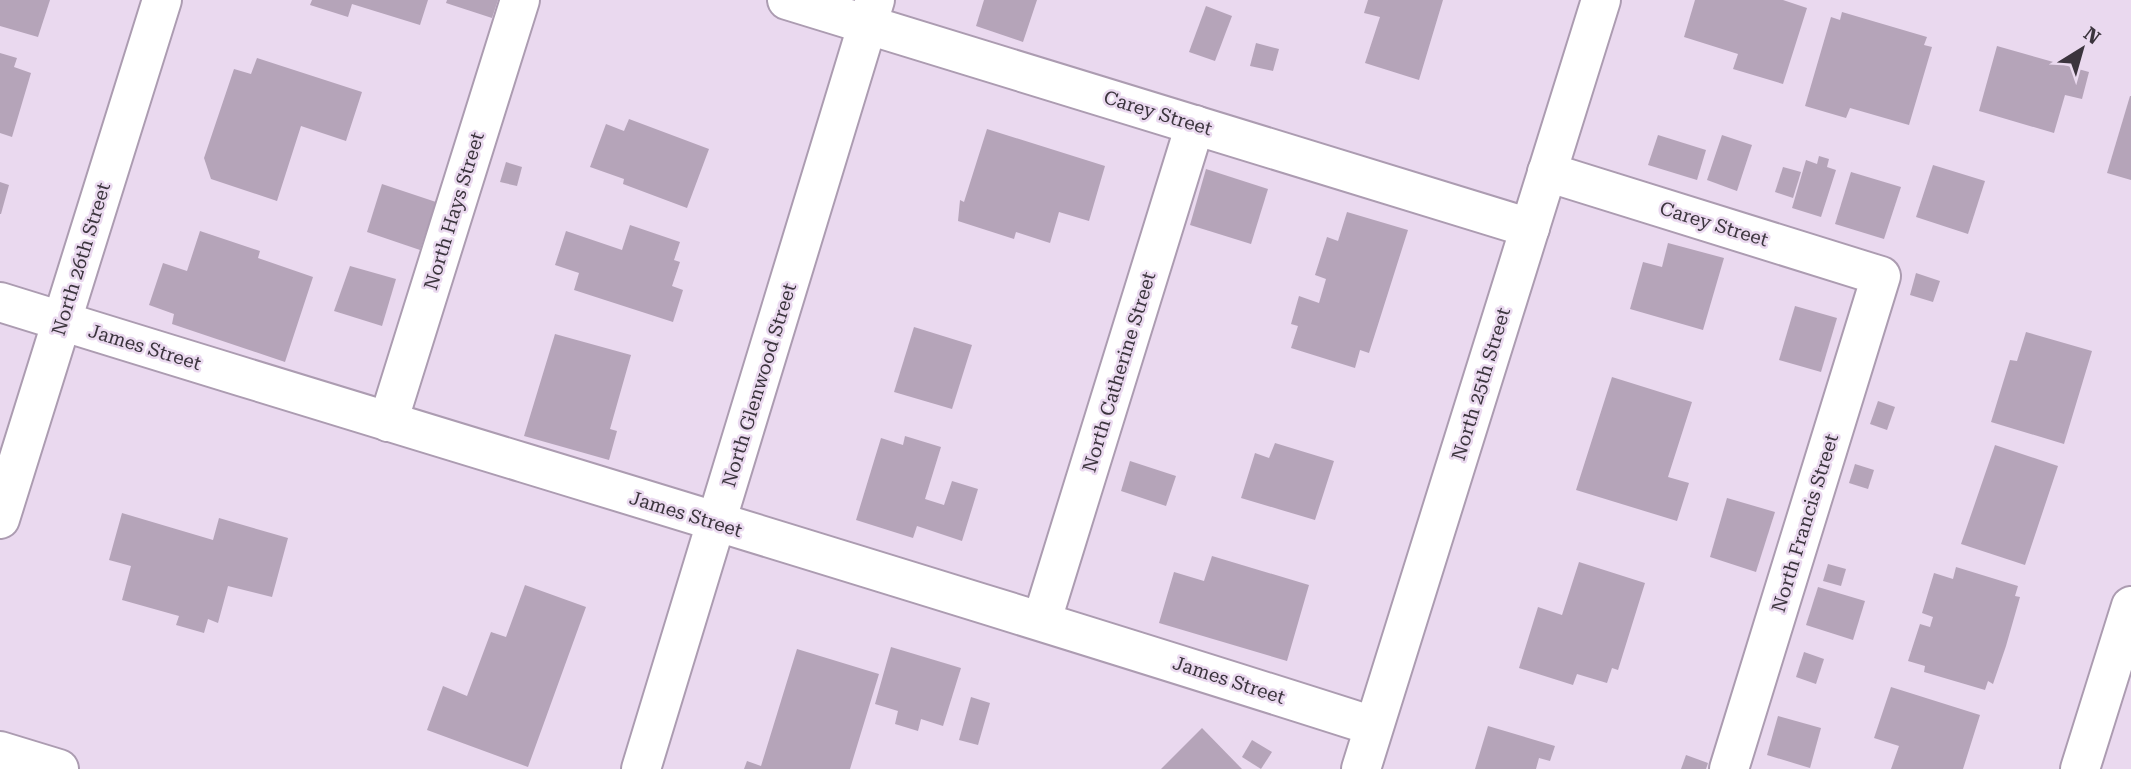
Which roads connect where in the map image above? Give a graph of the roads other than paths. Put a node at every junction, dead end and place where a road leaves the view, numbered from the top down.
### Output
1 (162, 0) edge
2 (520, 0) edge
3 (787, 0) edge
4 (1601, 0) edge
5 (871, 12) edge
6 (1195, 125) junction
7 (1547, 173) junction
8 (1530, 228) junction
9 (1881, 276) joint
10 (0, 302) edge
11 (61, 321) junction
12 (388, 422) junction
13 (0, 519) edge
14 (717, 524) junction
15 (2131, 606) edge
16 (1042, 620) junction
17 (1373, 726) junction
18 (0, 751) edge
19 (59, 769) edge
20 (641, 769) edge
21 (1361, 769) edge
22 (1729, 769) edge
23 (2080, 769) edge

1 - 11 street, North 26th Street
2 - 12 street, North Hays Street
3 - 5 street, Carey Street
4 - 7 street, North 25th Street
5 - 6 street, Carey Street
5 - 14 street, North Glenwood Street
6 - 8 street, Carey Street
6 - 16 street, North Catherine Street
7 - 8 street, North 25th Street
7 - 9 street, Carey Street
8 - 17 street, North 25th Street
9 - 22 street, North Francis Street
10 - 11 street, James Street
11 - 12 street, James Street
11 - 13 street, North 26th Street
12 - 14 street, James Street
14 - 16 street, James Street
14 - 20 street, North Glenwood Street
15 - 23 street
16 - 17 street, James Street
17 - 21 street, North 25th Street
18 - 19 street

